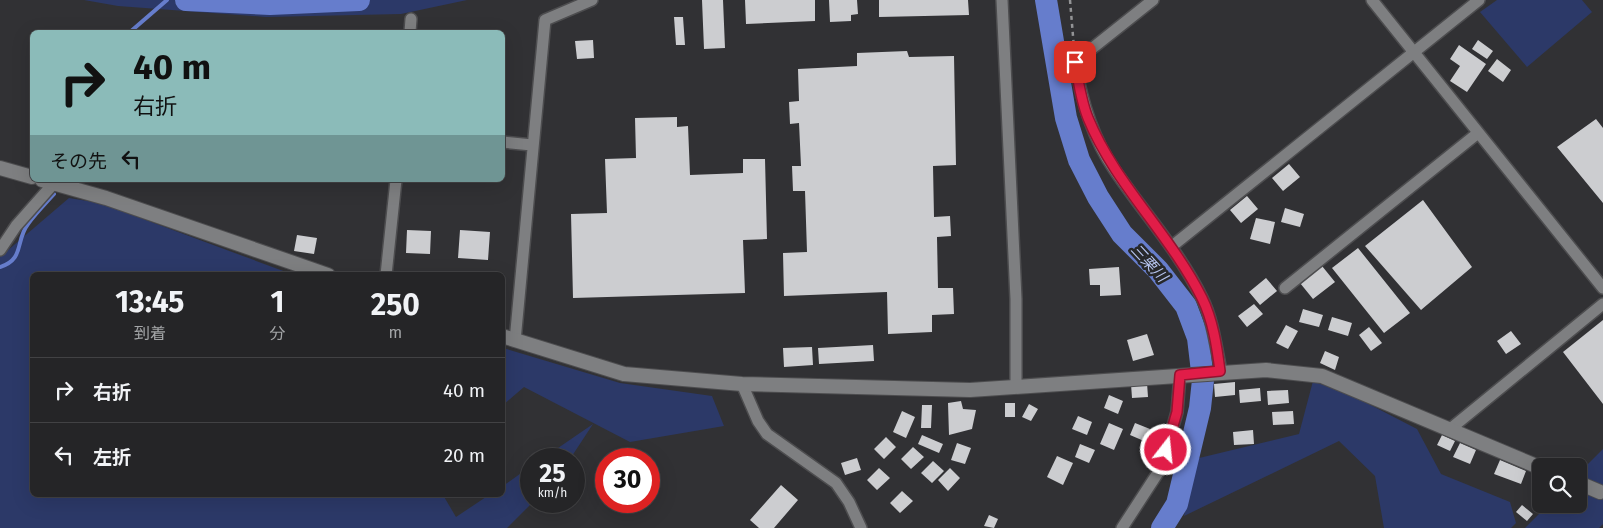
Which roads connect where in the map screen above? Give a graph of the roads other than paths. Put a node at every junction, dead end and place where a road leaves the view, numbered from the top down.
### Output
1 (592, 0) edge
2 (1002, 0) edge
3 (1153, 0) edge
4 (1372, 0) edge
5 (1479, 0) edge
6 (411, 20) dead end
7 (410, 30) edge
8 (1414, 52) junction
9 (1478, 133) junction
10 (505, 142) edge
11 (532, 145) junction
12 (0, 168) edge
13 (30, 176) edge
14 (48, 182) edge
15 (396, 182) edge
16 (1171, 247) junction
17 (0, 250) edge
18 (319, 272) edge
19 (386, 272) edge
20 (1285, 288) dead end
21 (1603, 288) edge
22 (1603, 304) edge
23 (509, 338) edge
24 (1220, 371) junction
25 (1180, 375) junction
26 (742, 384) junction
27 (1016, 386) junction
28 (1449, 430) junction
29 (1532, 464) edge
30 (1587, 486) edge
31 (1600, 492) dead end
32 (861, 528) edge
33 (1122, 528) edge

1 - 11 street
2 - 27 street
3 - 16 street
4 - 8 street
5 - 8 street
6 - 7 street
8 - 9 street
8 - 16 street
9 - 20 street
9 - 21 street
10 - 11 street
11 - 23 street
12 - 13 street
14 - 17 street
14 - 18 street
15 - 19 street
16 - 24 street
22 - 28 street
23 - 26 street
24 - 25 street
24 - 28 street
25 - 27 street
25 - 33 street
26 - 27 street
26 - 32 street
28 - 29 street
30 - 31 street

